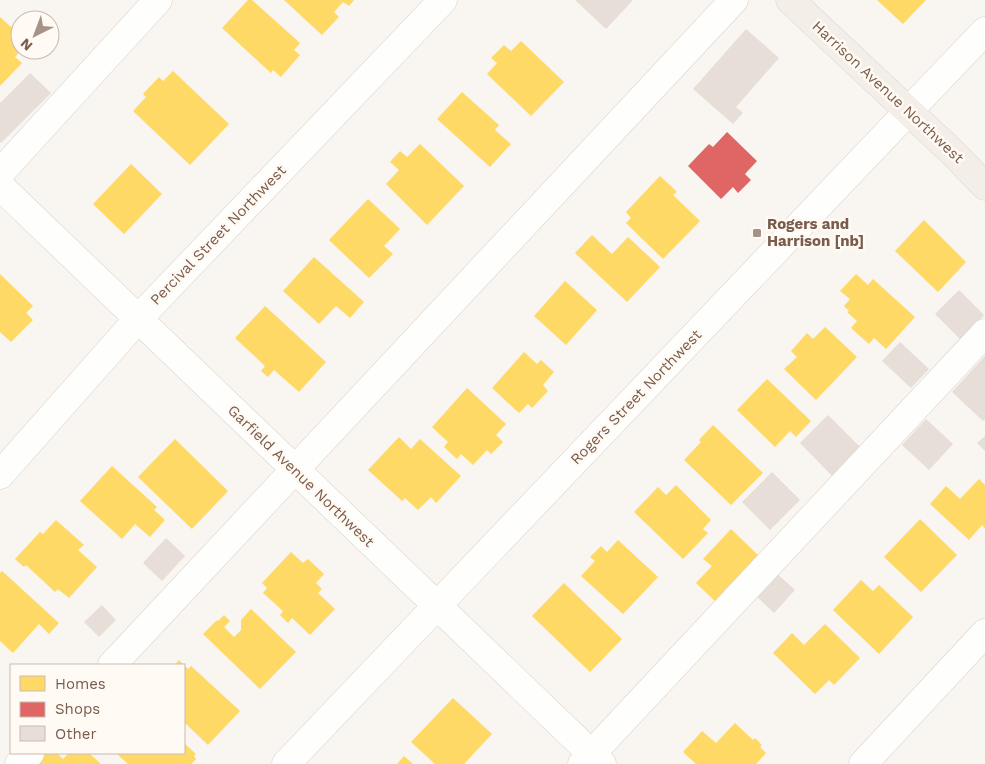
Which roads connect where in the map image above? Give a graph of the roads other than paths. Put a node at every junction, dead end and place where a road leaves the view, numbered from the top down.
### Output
1 (158, 0) edge
2 (442, 0) edge
3 (734, 0) edge
4 (790, 0) edge
5 (985, 31) edge
6 (910, 112) junction
7 (0, 173) edge
8 (0, 186) edge
9 (985, 186) edge
10 (138, 319) junction
11 (985, 333) edge
12 (295, 470) junction
13 (0, 475) edge
14 (436, 606) junction
15 (985, 633) edge
16 (113, 664) edge
17 (29, 754) edge
18 (592, 761) edge
19 (19, 764) edge
20 (286, 764) edge
21 (863, 764) edge

1 - 7 street
2 - 10 street, Percival Street Northwest
3 - 12 street
4 - 6 main road, Harrison Avenue Northwest
5 - 6 street, Rogers Street Northwest
6 - 9 main road, Harrison Avenue Northwest
6 - 14 street, Rogers Street Northwest
8 - 10 street, Garfield Avenue Northwest
10 - 12 street, Garfield Avenue Northwest
10 - 13 street, Percival Street Northwest
11 - 18 street
12 - 14 street, Garfield Avenue Northwest
12 - 16 street
14 - 18 street, Garfield Avenue Northwest
14 - 20 street, Rogers Street Northwest
15 - 21 street
17 - 19 street

